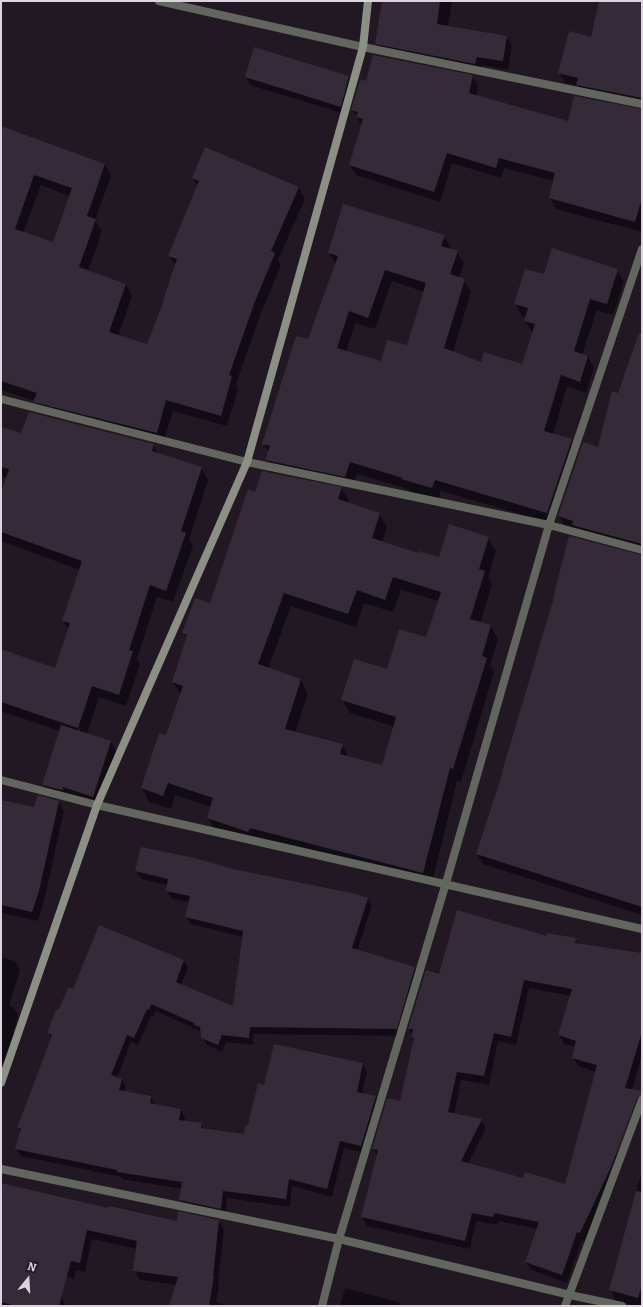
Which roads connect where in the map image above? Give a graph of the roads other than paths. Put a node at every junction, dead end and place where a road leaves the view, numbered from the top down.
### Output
1 (159, 1) edge
2 (368, 1) edge
3 (363, 47) junction
4 (642, 104) edge
5 (642, 249) edge
6 (1, 399) edge
7 (247, 462) junction
8 (549, 525) junction
9 (642, 550) edge
10 (1, 780) edge
11 (98, 805) junction
12 (446, 883) junction
13 (642, 929) edge
14 (1, 1083) edge
15 (642, 1100) edge
16 (1, 1169) edge
17 (339, 1239) junction
18 (570, 1295) junction
19 (322, 1306) edge
20 (565, 1306) edge
21 (622, 1306) edge

1 - 3 street
2 - 3 street
3 - 4 street
3 - 7 street
5 - 8 street
6 - 7 street
7 - 8 street
7 - 11 street
8 - 9 street
8 - 12 street
10 - 11 street
11 - 12 street
11 - 14 street
12 - 13 street
12 - 17 street
15 - 18 street
16 - 17 street
17 - 18 street
17 - 19 street
18 - 20 street
18 - 21 street

